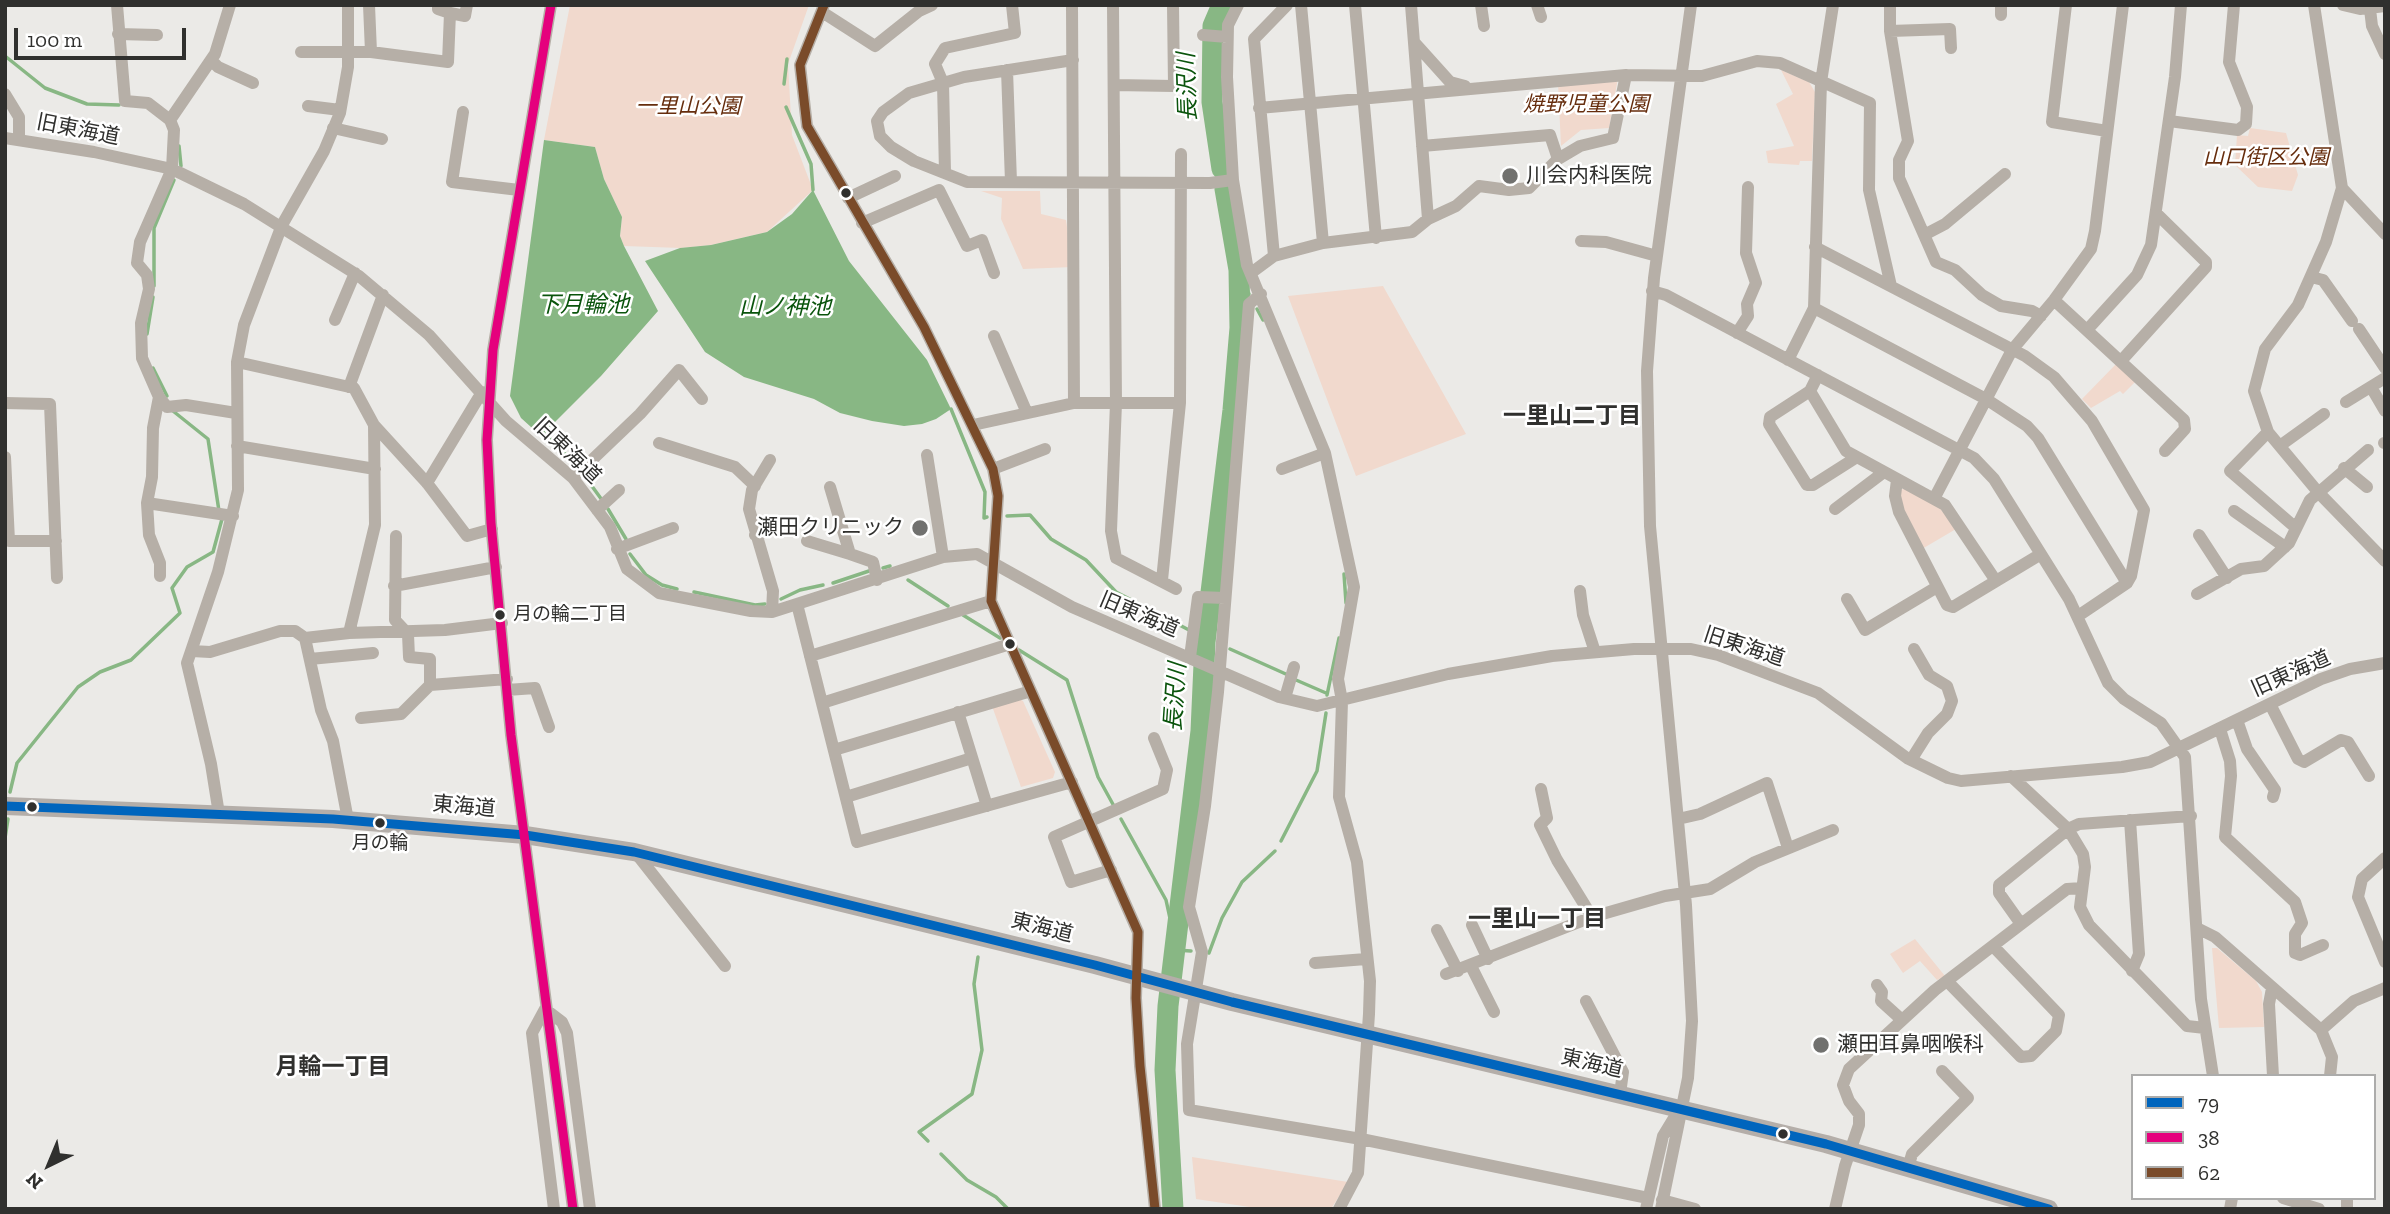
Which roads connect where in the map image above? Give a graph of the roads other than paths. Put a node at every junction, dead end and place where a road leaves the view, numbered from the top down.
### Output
1 (117, 5) edge
2 (230, 5) edge
3 (348, 5) edge
4 (369, 5) edge
5 (438, 5) edge
6 (467, 5) edge
7 (551, 5) edge
8 (932, 5) edge
9 (1012, 5) edge
10 (1072, 5) edge
11 (1113, 5) edge
12 (1173, 5) edge
13 (1238, 5) edge
14 (1287, 5) edge
15 (1301, 5) edge
16 (1355, 5) edge
17 (1411, 5) edge
18 (1481, 5) edge
19 (1690, 5) edge
20 (1833, 5) edge
21 (1890, 5) edge
22 (2066, 5) edge
23 (2123, 5) edge
24 (2180, 5) edge
25 (2234, 5) edge
26 (2314, 5) edge
27 (2343, 5) edge
28 (2385, 6) edge
29 (823, 9) edge
30 (2370, 9) junction
31 (450, 13) junction
32 (1484, 26) dead end
33 (1890, 31) junction
34 (118, 34) junction
35 (157, 35) dead end
36 (1204, 35) dead end
37 (1226, 37) junction
38 (1414, 42) junction
39 (1951, 48) dead end
40 (301, 52) dead end
41 (348, 52) junction
42 (371, 52) junction
43 (2385, 54) edge
44 (1073, 60) junction
45 (214, 63) junction
46 (1007, 70) junction
47 (1626, 75) junction
48 (1682, 75) junction
49 (1821, 82) junction
50 (253, 83) dead end
51 (943, 83) junction
52 (1114, 85) junction
53 (1473, 88) junction
54 (1418, 93) junction
55 (5, 94) edge
56 (191, 98) dead end
57 (1363, 98) junction
58 (1310, 103) junction
59 (308, 106) dead end
60 (1259, 108) junction
61 (340, 110) junction
62 (463, 112) dead end
63 (173, 116) junction
64 (2169, 121) junction
65 (333, 128) junction
66 (2107, 131) junction
67 (5, 138) edge
68 (19, 139) junction
69 (382, 139) dead end
70 (1422, 146) junction
71 (1181, 155) dead end
72 (1559, 159) junction
73 (172, 169) junction
74 (945, 173) junction
75 (2005, 174) dead end
76 (895, 176) dead end
77 (1233, 180) junction
78 (1011, 182) junction
79 (1180, 182) junction
80 (1071, 183) junction
81 (1116, 183) junction
82 (1748, 187) dead end
83 (2342, 188) junction
84 (519, 190) junction
85 (848, 198) junction
86 (2157, 214) junction
87 (1428, 219) junction
88 (862, 223) junction
89 (282, 225) junction
90 (2385, 234) edge
91 (1924, 235) junction
92 (1376, 237) junction
93 (1581, 241) dead end
94 (1323, 243) junction
95 (1815, 247) junction
96 (1274, 256) junction
97 (1657, 256) junction
98 (355, 273) junction
99 (994, 273) dead end
100 (1251, 273) junction
101 (2311, 277) junction
102 (1891, 286) junction
103 (1652, 292) junction
104 (1261, 294) junction
105 (383, 295) junction
106 (2054, 300) junction
107 (1814, 308) junction
108 (2040, 316) junction
109 (335, 320) dead end
110 (2087, 330) junction
111 (1737, 333) junction
112 (994, 336) dead end
113 (2012, 350) junction
114 (1788, 359) junction
115 (2121, 361) junction
116 (237, 362) junction
117 (2385, 369) edge
118 (1818, 375) junction
119 (2385, 378) edge
120 (349, 387) junction
121 (2371, 387) junction
122 (1810, 391) junction
123 (485, 396) junction
124 (159, 397) junction
125 (702, 398) dead end
126 (1986, 398) junction
127 (2346, 402) dead end
128 (5, 403) edge
129 (1074, 403) junction
130 (1116, 403) junction
131 (1180, 403) junction
132 (2385, 411) edge
133 (1027, 412) junction
134 (236, 414) junction
135 (2324, 414) dead end
136 (374, 425) junction
137 (974, 425) junction
138 (2268, 432) junction
139 (659, 443) dead end
140 (2281, 445) junction
141 (237, 446) junction
142 (1045, 449) dead end
143 (1958, 450) junction
144 (2368, 450) dead end
145 (2165, 452) dead end
146 (1325, 453) junction
147 (927, 455) dead end
148 (5, 457) edge
149 (1857, 457) junction
150 (770, 460) dead end
151 (1282, 468) dead end
152 (2344, 468) junction
153 (993, 469) junction
154 (375, 470) junction
155 (1884, 472) junction
156 (573, 478) junction
157 (1898, 480) junction
158 (6, 482) edge
159 (428, 483) junction
160 (755, 485) junction
161 (830, 488) dead end
162 (2367, 488) dead end
163 (619, 490) dead end
164 (2318, 492) junction
165 (1935, 497) junction
166 (147, 503) junction
167 (1835, 509) dead end
168 (597, 510) junction
169 (2234, 511) dead end
170 (230, 514) junction
171 (673, 528) dead end
172 (778, 528) dead end
173 (2296, 528) junction
174 (492, 529) junction
175 (755, 535) junction
176 (2199, 535) dead end
177 (396, 536) dead end
178 (56, 541) junction
179 (807, 541) dead end
180 (2285, 547) junction
181 (617, 549) junction
182 (850, 554) junction
183 (2041, 554) junction
184 (943, 557) junction
185 (2385, 561) edge
186 (992, 564) junction
187 (496, 567) junction
188 (160, 576) dead end
189 (57, 578) dead end
190 (2227, 578) junction
191 (877, 580) junction
192 (1162, 580) junction
193 (1996, 581) junction
194 (2127, 583) junction
195 (394, 586) junction
196 (1937, 587) junction
197 (1177, 589) dead end
198 (2201, 589) dead end
199 (1580, 591) dead end
200 (1225, 598) junction
201 (1847, 599) dead end
202 (990, 601) junction
203 (797, 604) junction
204 (772, 612) junction
205 (2078, 616) junction
206 (502, 623) junction
207 (406, 632) junction
208 (349, 633) junction
209 (305, 638) junction
210 (1010, 644) junction
211 (1662, 648) junction
212 (1914, 649) dead end
213 (192, 651) junction
214 (1595, 652) junction
215 (373, 653) dead end
216 (810, 656) junction
217 (1190, 657) junction
218 (310, 660) junction
219 (2385, 663) edge
220 (1294, 667) dead end
221 (1219, 668) junction
222 (430, 685) junction
223 (507, 685) junction
224 (1031, 691) junction
225 (1285, 698) junction
226 (1342, 701) junction
227 (822, 703) junction
228 (2270, 704) junction
229 (958, 712) junction
230 (361, 718) dead end
231 (2237, 720) junction
232 (549, 727) dead end
233 (2220, 729) junction
234 (1154, 738) dead end
235 (2181, 747) junction
236 (834, 750) junction
237 (972, 758) junction
238 (1911, 760) junction
239 (2011, 776) junction
240 (2369, 776) dead end
241 (1072, 782) junction
242 (1541, 789) dead end
243 (846, 797) junction
244 (2273, 797) dead end
245 (5, 806) edge
246 (987, 806) junction
247 (219, 814) junction
248 (2191, 816) junction
249 (1678, 818) junction
250 (348, 820) junction
251 (2130, 820) junction
252 (1090, 823) junction
253 (2068, 829) junction
254 (1833, 830) dead end
255 (525, 835) junction
256 (1788, 848) junction
257 (634, 852) junction
258 (2385, 858) edge
259 (1111, 870) junction
260 (2082, 888) junction
261 (1685, 894) junction
262 (1592, 918) junction
263 (2021, 924) junction
264 (1472, 925) dead end
265 (2197, 928) junction
266 (1437, 930) dead end
267 (2323, 945) dead end
268 (1993, 946) junction
269 (1366, 959) junction
270 (1488, 959) junction
271 (2385, 962) edge
272 (1315, 963) dead end
273 (724, 966) dead end
274 (1471, 966) junction
275 (2132, 971) junction
276 (1137, 977) junction
277 (1947, 981) junction
278 (1877, 985) dead end
279 (2272, 988) junction
280 (2385, 988) edge
281 (1187, 990) junction
282 (1586, 1001) dead end
283 (545, 1009) junction
284 (1494, 1012) dead end
285 (1902, 1020) junction
286 (2205, 1028) junction
287 (2321, 1030) junction
288 (1366, 1034) junction
289 (1942, 1071) dead end
290 (2213, 1074) edge
291 (2273, 1074) edge
292 (2330, 1074) edge
293 (1620, 1094) junction
294 (1680, 1108) junction
295 (1361, 1139) junction
296 (1851, 1151) junction
297 (1908, 1168) junction
298 (2290, 1200) edge
299 (1647, 1203) edge
300 (2009, 1203) edge
301 (1661, 1205) edge
302 (554, 1209) edge
303 (573, 1209) edge
304 (590, 1209) edge
305 (1155, 1209) edge
306 (1339, 1209) edge
307 (1695, 1209) edge
308 (1835, 1209) edge
309 (2049, 1209) edge
310 (2319, 1209) edge

1 - 34 street
2 - 45 street
3 - 41 street
4 - 42 street
5 - 31 street
6 - 31 street
7 - 84 street
8 - 29 street
9 - 51 street
10 - 44 street
11 - 52 street
12 - 52 street
13 - 37 street
14 - 60 street
15 - 58 street
16 - 57 street
17 - 38 street
18 - 32 street
19 - 48 street
20 - 49 street
21 - 33 street
22 - 66 street
23 - 66 street
24 - 64 street
25 - 64 street
26 - 83 street
27 - 30 street
28 - 30 street
29 - 85 street
30 - 43 street
31 - 42 street
33 - 39 street
33 - 91 street
34 - 35 street
34 - 63 street
36 - 37 street
37 - 77 street
38 - 53 street
38 - 54 street
40 - 41 street
41 - 42 street
41 - 61 street
44 - 46 street
44 - 80 street
45 - 50 street
45 - 56 street
45 - 63 street
46 - 51 street
46 - 78 street
47 - 48 street
47 - 53 street
47 - 72 street
48 - 49 street
48 - 97 street
49 - 95 street
49 - 102 street
51 - 74 street
51 - 74 street
52 - 81 street
53 - 54 street
54 - 57 street
54 - 70 street
55 - 68 street
57 - 58 street
57 - 92 street
58 - 60 street
58 - 94 street
59 - 61 street
60 - 96 street
61 - 65 street
62 - 84 street
63 - 73 street
64 - 86 street
65 - 69 street
65 - 89 street
66 - 106 street
67 - 68 street, 旧東海道
68 - 73 street, 旧東海道
70 - 72 street
70 - 87 street
71 - 79 street
72 - 87 street
73 - 89 street, 旧東海道
73 - 124 street
74 - 78 street
75 - 91 street
76 - 85 street
77 - 79 street
77 - 100 street
78 - 80 street
79 - 81 street
79 - 131 street
80 - 81 street
80 - 129 street
81 - 130 street
82 - 111 street
83 - 90 street
83 - 101 street
84 - 123 street
85 - 88 street
86 - 110 street
86 - 115 street
87 - 92 street
88 - 99 street
88 - 137 street
89 - 98 street, 旧東海道
89 - 116 street
91 - 108 street
92 - 94 street
93 - 97 street
94 - 96 street
95 - 102 street
95 - 107 street
96 - 100 street
97 - 103 street
98 - 105 street, 旧東海道
98 - 109 street
100 - 104 street
101 - 117 street
101 - 138 street
102 - 113 street
103 - 111 street
103 - 211 street
104 - 146 street
104 - 200 street
105 - 120 street
105 - 123 street, 旧東海道
106 - 108 street
106 - 110 street
107 - 114 street
107 - 126 street
108 - 113 street
110 - 115 street
111 - 114 street
112 - 133 street
113 - 126 street
113 - 194 street
114 - 118 street
115 - 145 street
116 - 120 street
116 - 134 street
118 - 122 street
118 - 143 street
119 - 121 street
120 - 136 street
121 - 127 street
121 - 132 street
122 - 149 street
122 - 149 street
123 - 156 street, 旧東海道
123 - 159 street
123 - 174 street
124 - 134 street
124 - 166 street
125 - 156 street
126 - 143 street
126 - 194 street
128 - 178 street
129 - 130 street
129 - 133 street
130 - 131 street
130 - 192 street
131 - 192 street
133 - 137 street
134 - 141 street
135 - 140 street
136 - 154 street
136 - 159 street
137 - 153 street
138 - 140 street
138 - 173 street
139 - 160 street
140 - 164 street
141 - 154 street
141 - 170 street
142 - 153 street
143 - 165 street
143 - 183 street
144 - 152 street
146 - 151 street
146 - 226 street
147 - 184 street
148 - 158 street
149 - 155 street
150 - 160 street
152 - 162 street
152 - 164 street
153 - 186 street
154 - 208 street
155 - 157 street
155 - 167 street
156 - 168 street, 旧東海道
157 - 165 street
157 - 196 street
158 - 178 street
159 - 174 street
160 - 175 street
161 - 182 street
163 - 168 street
164 - 173 street
164 - 185 street
165 - 193 street
166 - 170 street
166 - 188 street
168 - 181 street, 旧東海道
169 - 180 street
170 - 213 street
171 - 181 street
172 - 175 street
173 - 180 street
174 - 187 street
175 - 204 street
176 - 190 street
177 - 195 street
178 - 189 street
179 - 182 street
180 - 190 street
181 - 204 street, 旧東海道
182 - 191 street
183 - 193 street
183 - 205 street
184 - 186 street, 旧東海道
184 - 191 street, 旧東海道
186 - 202 street
186 - 217 street, 旧東海道
187 - 195 street
187 - 206 street
190 - 198 street
191 - 203 street, 旧東海道
192 - 197 street
193 - 196 street
194 - 205 street
195 - 207 street
196 - 201 street
199 - 214 street
200 - 217 street
200 - 221 street
202 - 210 street
202 - 216 street
203 - 204 street, 旧東海道
203 - 216 street
205 - 235 street
206 - 207 street
206 - 223 street
207 - 208 street
207 - 222 street
208 - 209 street
209 - 213 street
209 - 218 street
210 - 224 street
210 - 227 street
211 - 214 street, 旧東海道
211 - 238 street, 旧東海道
211 - 249 street
212 - 238 street
213 - 247 street
214 - 226 street, 旧東海道
215 - 218 street
216 - 227 street
217 - 221 street, 旧東海道
218 - 250 street
219 - 228 street, 旧東海道
220 - 225 street
221 - 225 street, 旧東海道
221 - 281 street
222 - 223 street
222 - 230 street
223 - 232 street
223 - 255 street
224 - 229 street
224 - 241 street
225 - 226 street, 旧東海道
226 - 269 street
227 - 236 street
228 - 231 street, 旧東海道
228 - 240 street
229 - 236 street
229 - 237 street
231 - 233 street, 旧東海道
231 - 244 street
233 - 235 street, 旧東海道
233 - 267 street
234 - 252 street
235 - 239 street, 旧東海道
235 - 248 street
236 - 243 street
237 - 243 street
237 - 246 street
238 - 239 street, 旧東海道
239 - 253 street
241 - 246 street
241 - 252 street
242 - 262 street
243 - 246 street
245 - 247 highway, 東海道
247 - 250 highway, 東海道
248 - 251 street
248 - 265 street
249 - 256 street
249 - 261 street
250 - 255 highway, 東海道
251 - 253 street
251 - 275 street
252 - 259 street
252 - 259 street
253 - 260 street
253 - 263 street
254 - 256 street
255 - 257 highway, 東海道
255 - 283 street
256 - 261 street
257 - 273 street
257 - 276 highway, 東海道
258 - 271 street
259 - 276 street
260 - 263 street
260 - 275 street
261 - 262 street
261 - 294 street
262 - 270 street
263 - 268 street
264 - 270 street
265 - 279 street
265 - 286 street
266 - 274 street
268 - 277 street
268 - 277 street
269 - 272 street
269 - 288 street
270 - 274 street
274 - 284 street
275 - 286 street
276 - 281 highway, 東海道
276 - 305 street
277 - 285 street
278 - 285 street
279 - 287 street
279 - 291 street
280 - 287 street
281 - 288 highway, 東海道
281 - 295 street
282 - 293 street
283 - 302 street
283 - 303 street
283 - 304 street
285 - 296 street
286 - 290 street
287 - 292 street
288 - 293 highway, 東海道
288 - 295 street
289 - 297 street
293 - 294 highway, 東海道
294 - 296 highway, 東海道
294 - 299 street
294 - 301 street
295 - 299 street
295 - 306 street
296 - 297 highway, 東海道
296 - 308 street
297 - 300 highway, 東海道
298 - 310 street
300 - 309 highway, 東海道
301 - 307 street

